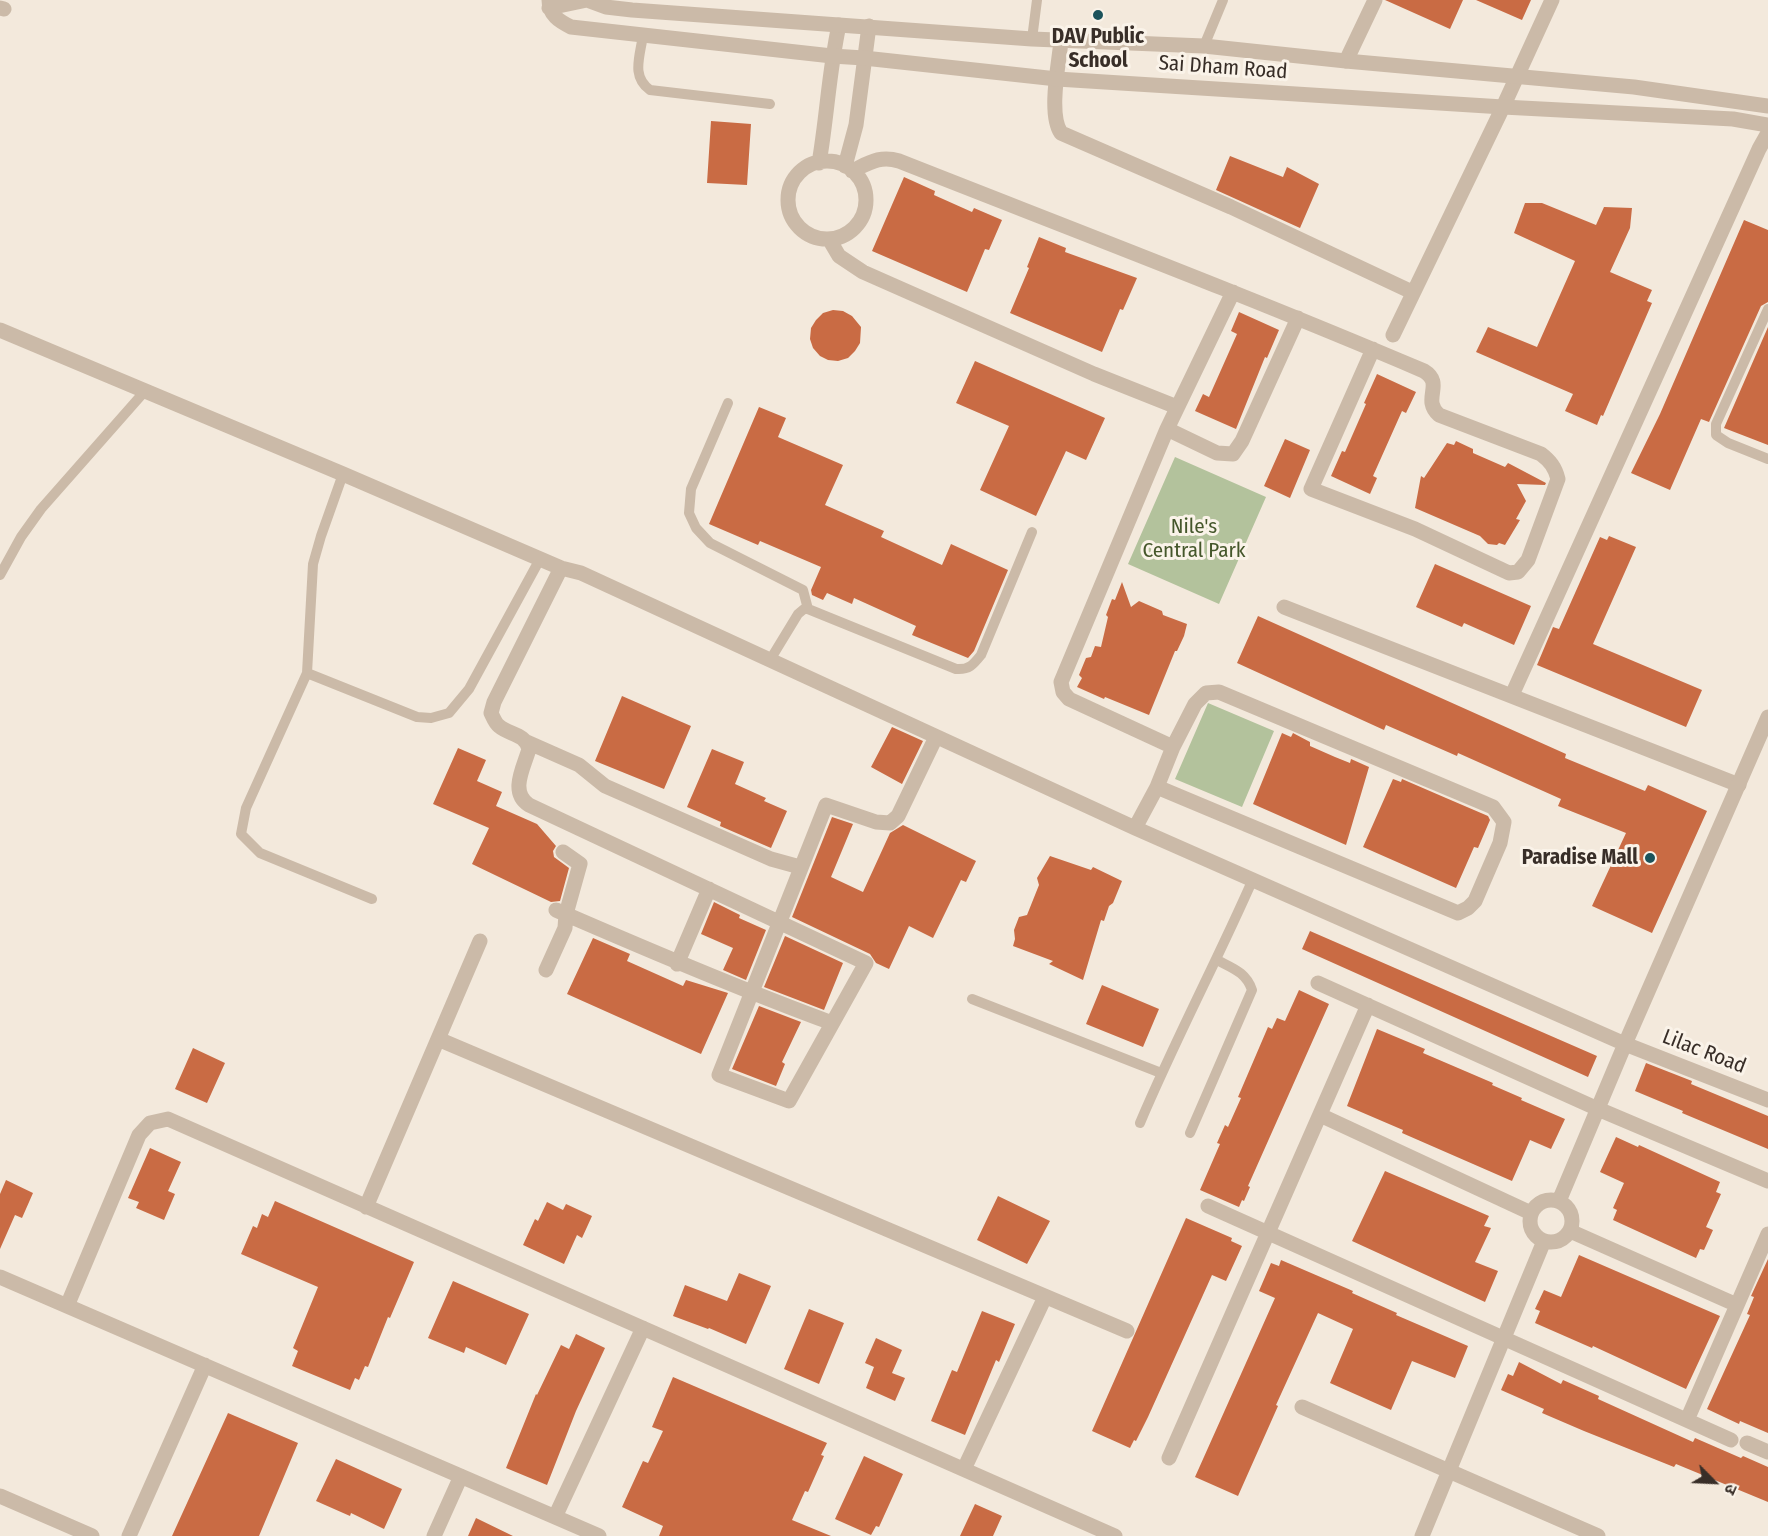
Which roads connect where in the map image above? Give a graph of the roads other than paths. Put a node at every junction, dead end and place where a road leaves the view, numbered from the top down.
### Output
1 (587, 0) edge
2 (1037, 0) edge
3 (1224, 0) edge
4 (1375, 0) edge
5 (1552, 0) edge
6 (549, 4) edge
7 (838, 25) junction
8 (869, 26) junction
9 (643, 35) junction
10 (1032, 39) junction
11 (1061, 41) junction
12 (1204, 46) junction
13 (832, 56) junction
14 (864, 58) junction
15 (1346, 61) junction
16 (1518, 76) junction
17 (1057, 79) junction
18 (770, 104) dead end
19 (1768, 106) edge
20 (1503, 107) junction
21 (1768, 125) edge
22 (1768, 133) edge
23 (819, 163) junction
24 (849, 169) junction
25 (829, 239) junction
26 (1233, 292) junction
27 (1412, 292) junction
28 (1768, 309) edge
29 (1298, 318) junction
30 (0, 330) edge
31 (1393, 335) dead end
32 (1372, 349) junction
33 (145, 391) junction
34 (728, 403) dead end
35 (1177, 407) junction
36 (1167, 429) junction
37 (1768, 459) edge
38 (343, 474) junction
39 (1032, 532) dead end
40 (540, 559) junction
41 (561, 568) junction
42 (0, 575) edge
43 (1284, 607) dead end
44 (808, 609) junction
45 (770, 660) junction
46 (307, 673) junction
47 (1512, 695) junction
48 (1768, 717) edge
49 (936, 737) junction
50 (527, 742) junction
51 (1173, 747) junction
52 (1739, 785) junction
53 (1157, 787) junction
54 (1135, 828) junction
55 (563, 852) dead end
56 (800, 867) junction
57 (1253, 879) junction
58 (709, 889) junction
59 (372, 899) dead end
60 (561, 912) junction
61 (780, 922) junction
62 (480, 941) dead end
63 (1217, 960) junction
64 (677, 964) junction
65 (546, 970) dead end
66 (1318, 983) dead end
67 (752, 994) junction
68 (972, 999) dead end
69 (1368, 1005) junction
70 (832, 1023) junction
71 (438, 1039) junction
72 (1625, 1044) junction
73 (1161, 1073) junction
74 (1768, 1100) edge
75 (1598, 1109) junction
76 (1320, 1115) junction
77 (1140, 1123) dead end
78 (1190, 1133) dead end
79 (1768, 1181) edge
80 (1558, 1201) junction
81 (366, 1206) junction
82 (1208, 1206) dead end
83 (1532, 1213) junction
84 (1570, 1231) junction
85 (1268, 1233) junction
86 (1768, 1234) edge
87 (1544, 1241) junction
88 (0, 1277) edge
89 (1045, 1297) junction
90 (1737, 1305) junction
91 (67, 1306) junction
92 (643, 1328) junction
93 (1127, 1331) dead end
94 (1502, 1338) junction
95 (205, 1365) junction
96 (1302, 1407) dead end
97 (1688, 1420) junction
98 (1731, 1440) dead end
99 (1747, 1443) dead end
100 (1768, 1452) edge
101 (1169, 1458) dead end
102 (964, 1470) junction
103 (1450, 1472) junction
104 (461, 1476) junction
105 (0, 1496) edge
106 (555, 1517) junction
107 (92, 1536) edge
108 (129, 1536) edge
109 (434, 1536) edge
110 (599, 1536) edge
111 (1115, 1536) edge
112 (1422, 1536) edge
113 (1598, 1536) edge

1 - 6 street
1 - 7 street, Sai Dham Road
2 - 10 lane
3 - 12 lane
4 - 15 street
5 - 16 street
6 - 9 street, Sai Dham Road
7 - 8 street, Sai Dham Road
7 - 13 street
8 - 10 street, Sai Dham Road
8 - 14 street
9 - 13 street, Sai Dham Road
9 - 18 lane
10 - 11 street, Sai Dham Road
11 - 12 street, Sai Dham Road
11 - 17 street
12 - 15 street, Sai Dham Road
13 - 14 street, Sai Dham Road
13 - 23 street
14 - 17 street, Sai Dham Road
14 - 24 street
15 - 16 street, Sai Dham Road
16 - 19 street, Sai Dham Road
16 - 20 street
17 - 20 street, Sai Dham Road
17 - 27 street
20 - 21 street, Sai Dham Road
20 - 27 street
22 - 47 street
23 - 24 street
23 - 25 street
24 - 25 street
24 - 26 street
25 - 35 street
26 - 29 street
26 - 35 street
27 - 31 street
28 - 37 lane
29 - 32 street
29 - 36 street
30 - 33 street, Lilac Road
32 - 32 street
33 - 38 street, Lilac Road
33 - 42 lane
34 - 44 lane
35 - 36 street
36 - 51 street
38 - 40 street, Lilac Road
38 - 46 lane
39 - 44 lane
40 - 41 street, Lilac Road
40 - 46 lane
41 - 45 street, Lilac Road
41 - 50 street
43 - 47 street
44 - 45 lane
45 - 49 street, Lilac Road
46 - 59 lane
47 - 52 street
48 - 52 street
49 - 54 street, Lilac Road
49 - 56 street
50 - 56 street
50 - 58 street
51 - 53 street
51 - 53 street
52 - 72 street
53 - 54 street
54 - 57 street, Lilac Road
55 - 60 street
56 - 61 street
57 - 63 lane
57 - 72 street, Lilac Road
58 - 61 street
58 - 64 street
60 - 64 street
60 - 65 street
61 - 67 street
61 - 70 street
62 - 71 street
63 - 73 lane
63 - 78 lane
64 - 67 street
66 - 69 street
67 - 70 street
67 - 70 street
68 - 73 lane
69 - 75 street
69 - 76 street
71 - 81 street
71 - 89 street
72 - 74 street, Lilac Road
72 - 75 street
73 - 77 lane
75 - 79 street
75 - 80 street
76 - 83 street
76 - 85 street
80 - 83 street
80 - 84 street
81 - 91 street
81 - 92 street
82 - 85 street
83 - 87 street
84 - 87 street
84 - 90 street
85 - 94 street
85 - 101 street
86 - 90 street
87 - 94 street
88 - 91 street
89 - 93 street
89 - 102 street
90 - 97 street
91 - 95 street
92 - 102 street
92 - 106 street
94 - 97 street
94 - 103 street
95 - 104 street
95 - 108 street
96 - 103 street
97 - 98 street
99 - 100 street
102 - 111 street
103 - 112 street
103 - 113 street
104 - 106 street
104 - 109 street
105 - 107 street
106 - 110 street

